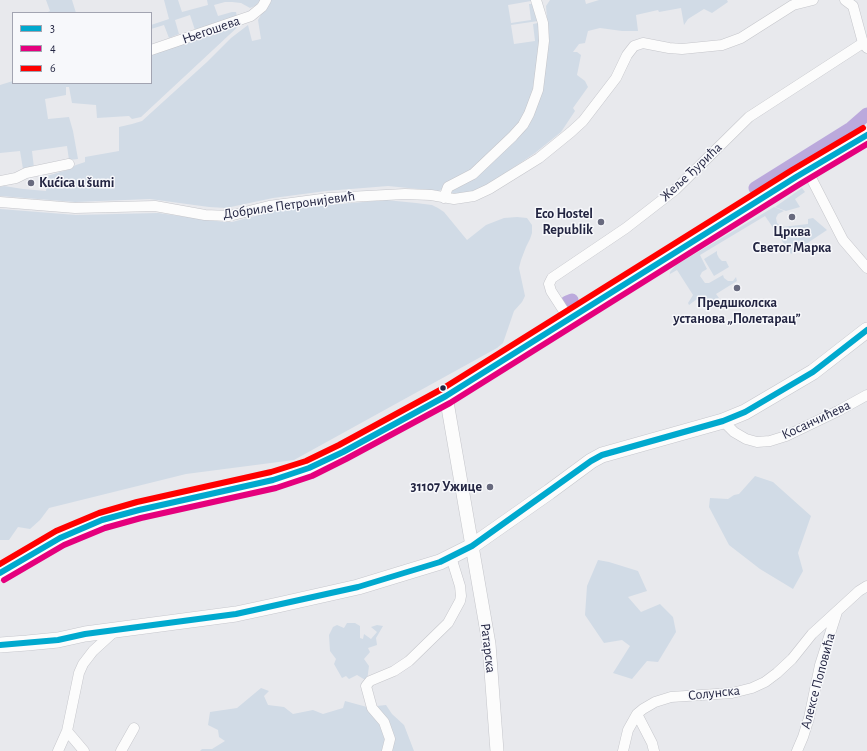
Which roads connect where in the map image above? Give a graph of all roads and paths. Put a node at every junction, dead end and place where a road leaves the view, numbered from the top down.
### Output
1 (266, 0) edge
2 (536, 0) edge
3 (813, 0) edge
4 (845, 0) edge
5 (865, 46) edge
6 (152, 50) edge
7 (867, 135) edge
8 (69, 164) dead end
9 (807, 170) junction
10 (0, 181) edge
11 (444, 198) junction
12 (0, 202) edge
13 (867, 268) edge
14 (569, 319) junction
15 (867, 330) edge
16 (867, 395) edge
17 (446, 396) junction
18 (723, 421) junction
19 (472, 546) junction
20 (452, 556) junction
21 (0, 574) edge
22 (867, 586) edge
23 (838, 610) junction
24 (116, 630) junction
25 (0, 645) edge
26 (637, 714) junction
27 (134, 728) dead end
28 (67, 731) junction
29 (58, 751) edge
30 (84, 751) edge
31 (121, 751) edge
32 (387, 751) edge
33 (497, 751) edge
34 (623, 751) edge
35 (654, 751) edge
36 (797, 751) edge

1 - 6 street, Његошева
2 - 11 street
3 - 11 street, Добриле Петронијевић
4 - 5 street
5 - 14 street, Жеље Ђурића
7 - 9 main road
8 - 10 street
9 - 13 street
9 - 14 main road
11 - 12 street, Добриле Петронијевић
14 - 17 main road
15 - 18 main road
16 - 18 street, Косанчићева
17 - 19 street, Ратарска
17 - 21 main road
18 - 19 main road
19 - 20 main road
19 - 33 street, Ратарска
20 - 24 main road
20 - 32 street
22 - 23 street, Солунска
23 - 26 street, Солунска
23 - 36 street, Алексе Поповића
24 - 25 main road
24 - 28 street
26 - 34 street, Солунска
26 - 35 street
27 - 31 street
28 - 29 street
28 - 30 street

